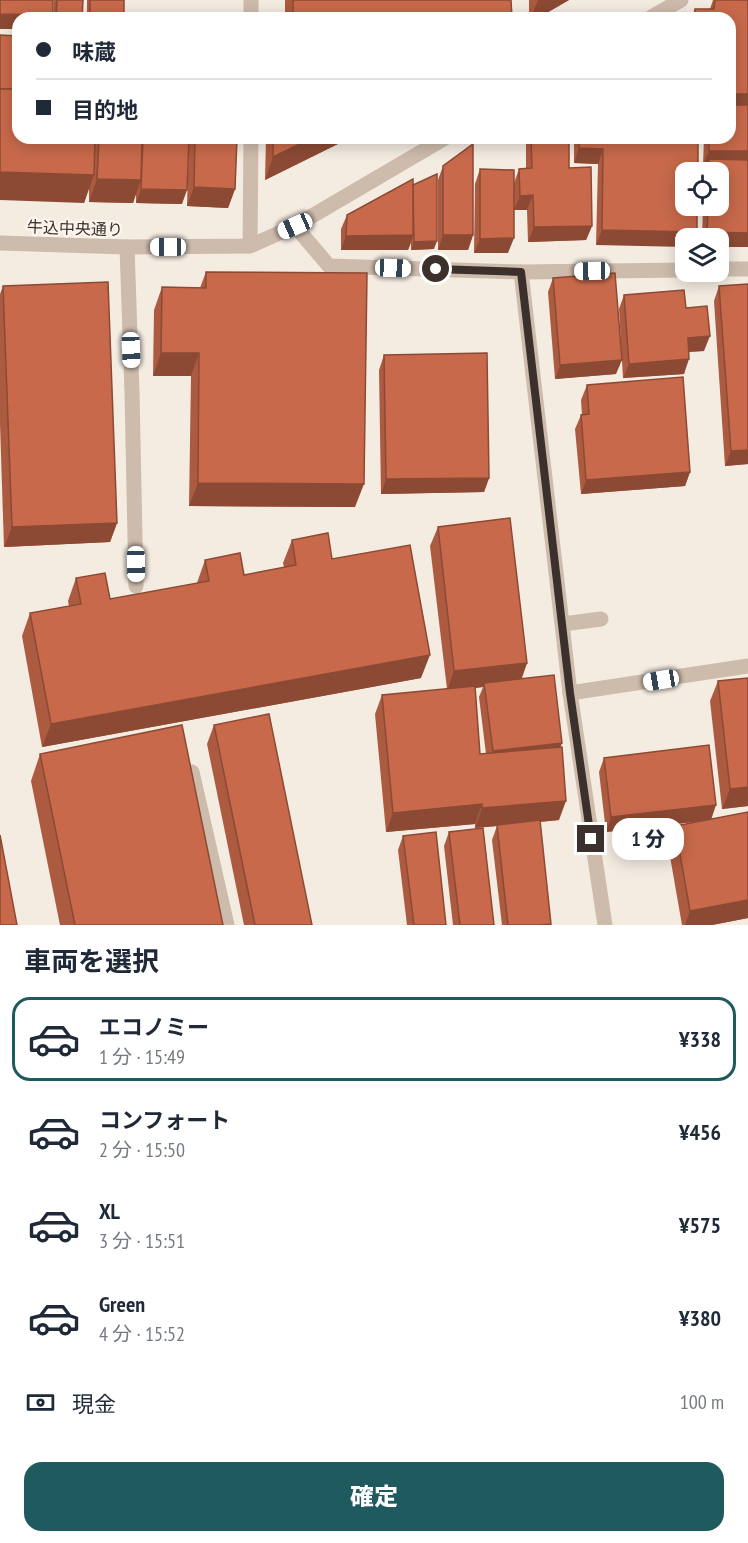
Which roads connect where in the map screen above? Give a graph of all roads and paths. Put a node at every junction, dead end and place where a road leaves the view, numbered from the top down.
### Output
1 (681, 0) edge
2 (660, 12) edge
3 (251, 144) edge
4 (435, 144) edge
5 (295, 226) junction
6 (0, 243) edge
7 (250, 246) junction
8 (127, 247) junction
9 (729, 269) edge
10 (748, 269) edge
11 (675, 270) edge
12 (521, 272) junction
13 (136, 586) dead end
14 (601, 619) dead end
15 (563, 624) junction
16 (748, 666) edge
17 (570, 693) junction
18 (192, 772) edge
19 (227, 925) edge
20 (604, 925) edge

1 - 2 street
3 - 7 street
4 - 5 street, 牛込中央通り
5 - 7 street, 牛込中央通り
5 - 12 street
6 - 8 street, 牛込中央通り
7 - 8 street, 牛込中央通り
8 - 13 street
9 - 10 street
11 - 12 street
12 - 15 street
14 - 15 street
15 - 17 street
16 - 17 street
17 - 20 street
18 - 19 street

